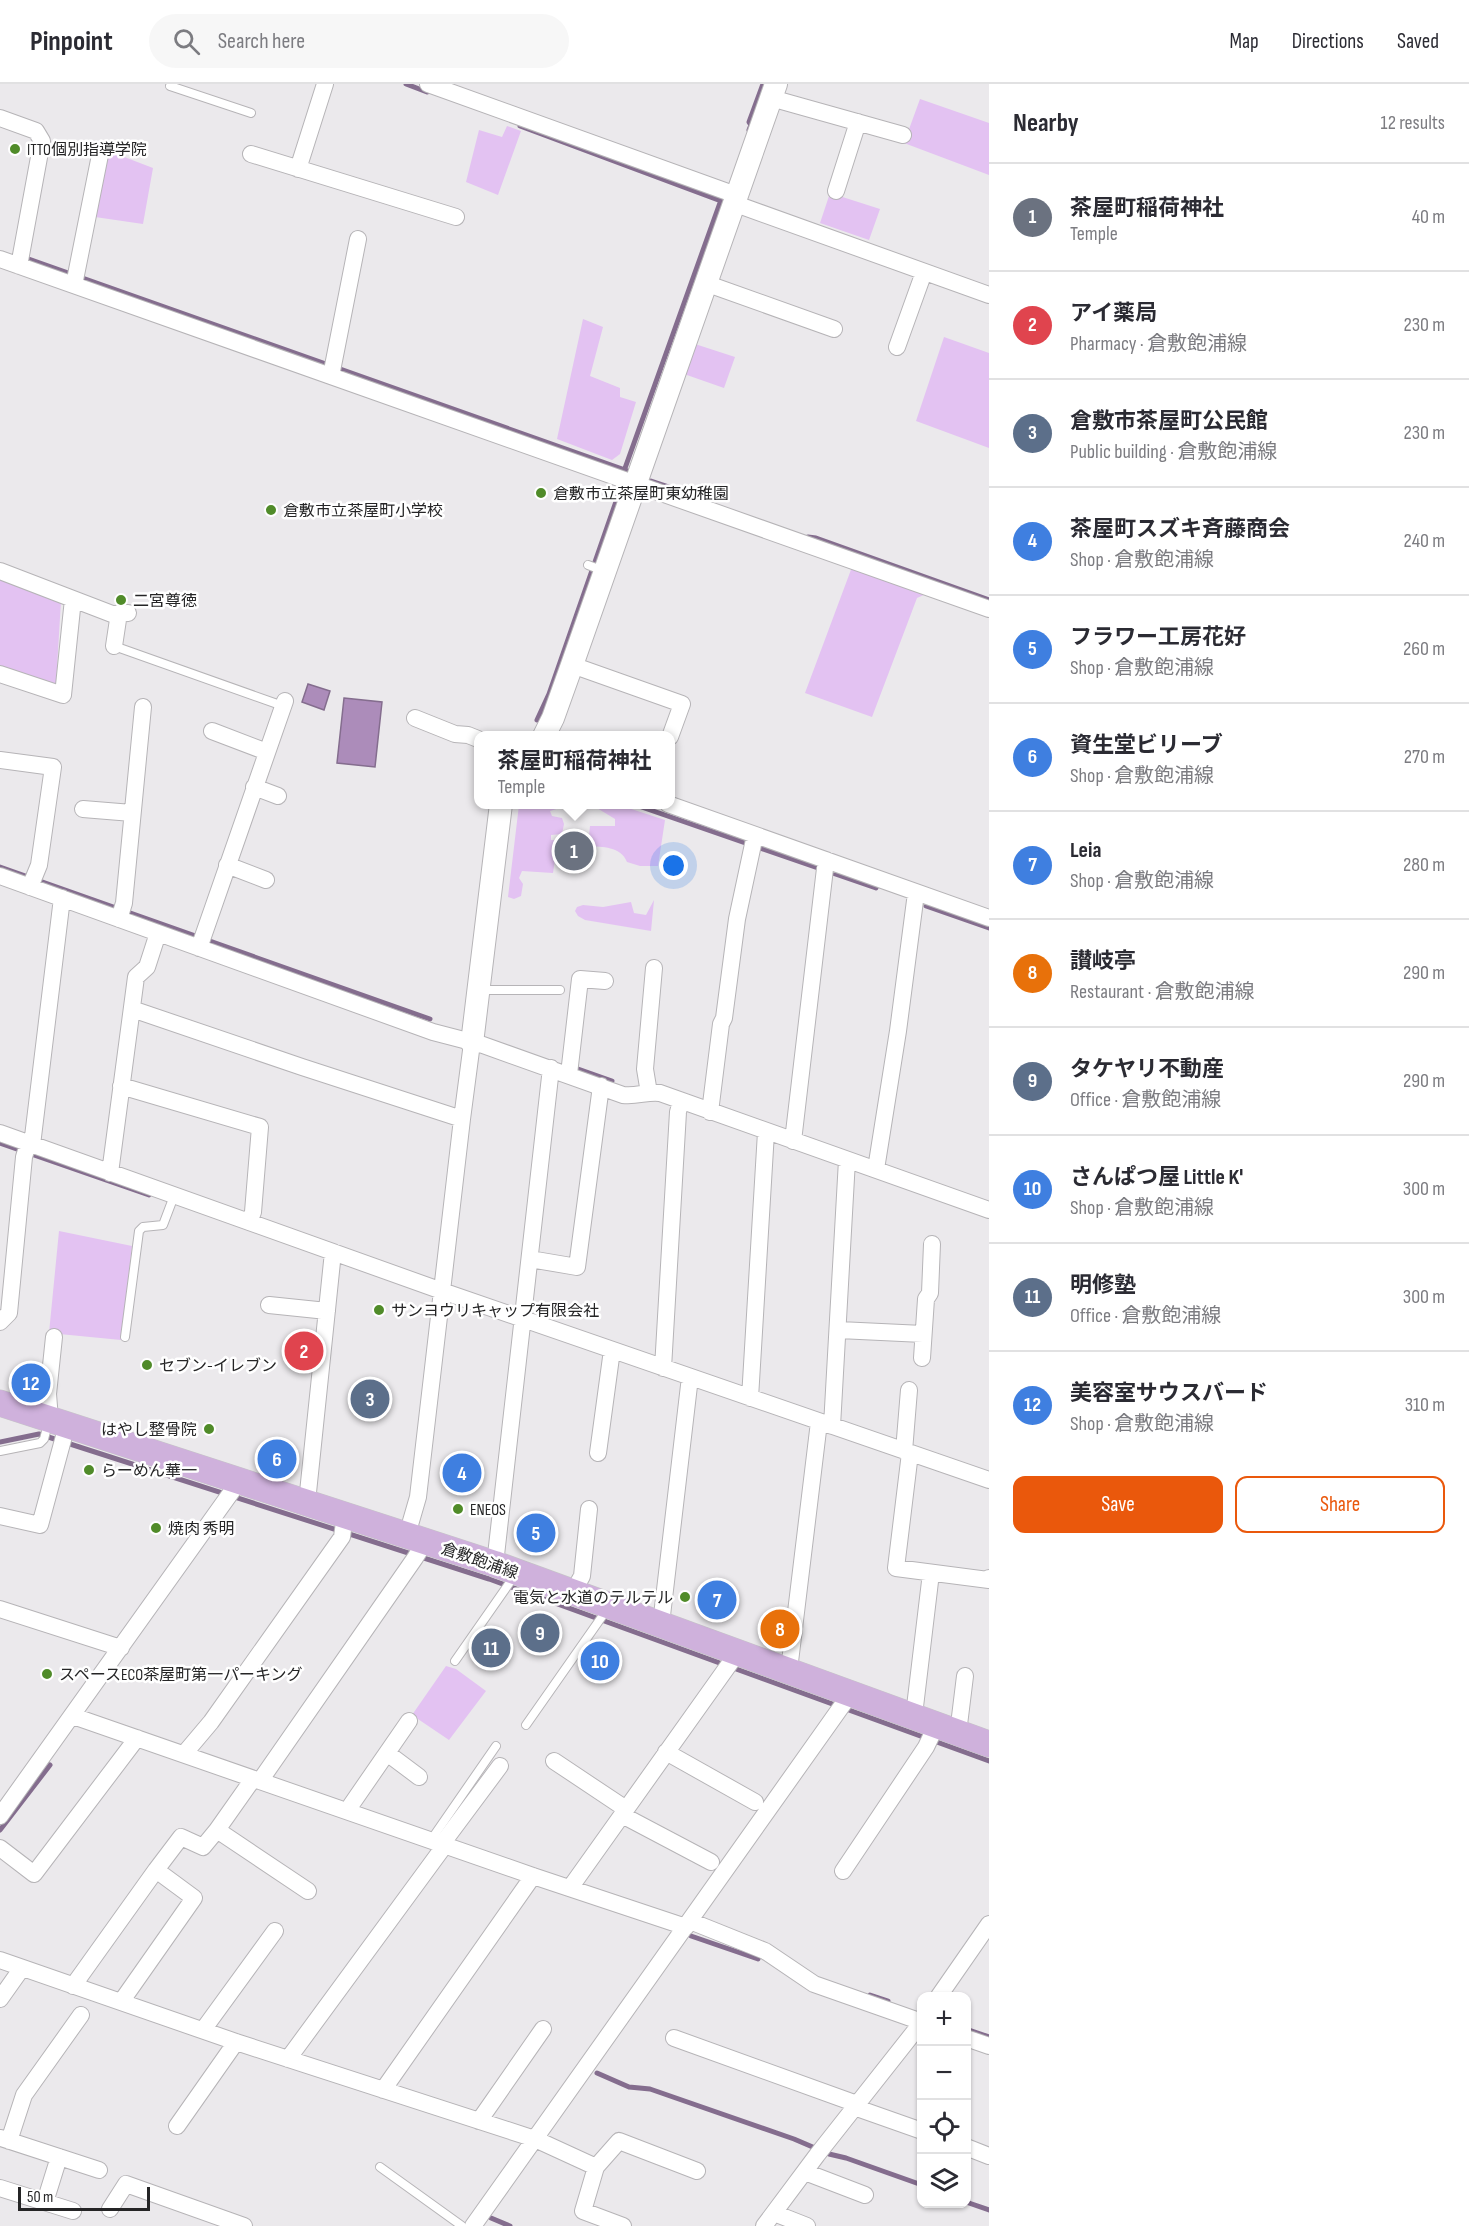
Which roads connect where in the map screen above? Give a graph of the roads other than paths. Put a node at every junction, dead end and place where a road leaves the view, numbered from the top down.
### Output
1 (171, 84) edge
2 (325, 84) edge
3 (428, 84) edge
4 (773, 91) edge
5 (251, 113) dead end
6 (0, 118) edge
7 (858, 122) junction
8 (903, 135) dead end
9 (100, 150) dead end
10 (250, 154) dead end
11 (298, 169) junction
12 (836, 191) dead end
13 (734, 199) junction
14 (456, 217) dead end
15 (358, 239) dead end
16 (0, 259) edge
17 (20, 259) junction
18 (924, 272) junction
19 (75, 279) junction
20 (705, 283) junction
21 (989, 295) edge
22 (834, 329) dead end
23 (897, 347) dead end
24 (333, 369) junction
25 (634, 484) junction
26 (0, 571) edge
27 (73, 599) junction
28 (989, 609) edge
29 (114, 646) joint
30 (572, 665) junction
31 (0, 674) edge
32 (284, 704) joint
33 (143, 707) dead end
34 (415, 718) dead end
35 (212, 731) dead end
36 (546, 731) edge
37 (672, 731) edge
38 (474, 738) edge
39 (267, 752) junction
40 (0, 760) edge
41 (254, 787) junction
42 (278, 796) dead end
43 (675, 807) edge
44 (83, 808) dead end
45 (500, 809) edge
46 (132, 813) junction
47 (754, 841) junction
48 (227, 866) junction
49 (825, 867) junction
50 (0, 876) edge
51 (266, 880) dead end
52 (32, 881) junction
53 (916, 893) junction
54 (62, 898) junction
55 (122, 912) junction
56 (989, 918) edge
57 (158, 933) junction
58 (201, 941) junction
59 (654, 968) dead end
60 (605, 981) dead end
61 (479, 990) junction
62 (560, 990) dead end
63 (132, 1009) junction
64 (472, 1043) junction
65 (551, 1068) junction
66 (569, 1074) junction
67 (122, 1086) junction
68 (601, 1086) junction
69 (649, 1094) junction
70 (679, 1106) junction
71 (710, 1112) junction
72 (462, 1119) junction
73 (0, 1133) edge
74 (765, 1136) junction
75 (793, 1141) junction
76 (28, 1149) junction
77 (846, 1164) junction
78 (876, 1169) junction
79 (110, 1173) junction
80 (172, 1201) junction
81 (989, 1210) edge
82 (249, 1222) junction
83 (932, 1244) dead end
84 (333, 1257) junction
85 (530, 1259) junction
86 (442, 1292) junction
87 (269, 1305) dead end
88 (327, 1311) junction
89 (0, 1322) edge
90 (523, 1323) junction
91 (839, 1330) junction
92 (923, 1334) junction
93 (54, 1337) dead end
94 (125, 1337) dead end
95 (611, 1355) junction
96 (921, 1358) dead end
97 (663, 1368) junction
98 (690, 1381) junction
99 (909, 1390) dead end
100 (750, 1398) junction
101 (0, 1403) edge
102 (822, 1426) junction
103 (55, 1433) junction
104 (0, 1451) edge
105 (598, 1453) dead end
106 (908, 1457) junction
107 (989, 1480) edge
108 (233, 1491) junction
109 (307, 1502) junction
110 (589, 1509) dead end
111 (0, 1516) edge
112 (344, 1526) junction
113 (416, 1546) junction
114 (932, 1573) junction
115 (507, 1577) junction
116 (989, 1578) edge
117 (573, 1592) junction
118 (0, 1609) edge
119 (603, 1615) junction
120 (661, 1624) junction
121 (121, 1648) junction
122 (455, 1661) dead end
123 (731, 1662) junction
124 (789, 1670) junction
125 (965, 1676) dead end
126 (844, 1703) junction
127 (73, 1716) junction
128 (409, 1721) dead end
129 (526, 1725) dead end
130 (934, 1730) junction
131 (137, 1738) junction
132 (989, 1744) edge
133 (496, 1746) dead end
134 (666, 1752) junction
135 (387, 1753) junction
136 (184, 1754) junction
137 (554, 1761) dead end
138 (500, 1766) dead end
139 (419, 1777) dead end
140 (253, 1782) junction
141 (755, 1802) dead end
142 (349, 1812) junction
143 (624, 1812) junction
144 (0, 1816) edge
145 (217, 1830) junction
146 (440, 1846) junction
147 (0, 1848) edge
148 (711, 1862) dead end
149 (156, 1870) junction
150 (843, 1871) dead end
151 (531, 1880) junction
152 (570, 1888) junction
153 (308, 1891) dead end
154 (688, 1924) junction
155 (989, 1924) edge
156 (275, 1931) dead end
157 (0, 1960) edge
158 (22, 1968) junction
159 (73, 1986) junction
160 (942, 1992) edge
161 (0, 1999) edge
162 (121, 2002) junction
163 (81, 2015) dead end
164 (917, 2021) edge
165 (917, 2027) edge
166 (543, 2029) dead end
167 (203, 2030) junction
168 (675, 2038) dead end
169 (971, 2040) edge
170 (236, 2042) junction
171 (989, 2046) edge
172 (288, 2059) junction
173 (382, 2090) junction
174 (855, 2106) junction
175 (479, 2121) junction
176 (177, 2127) dead end
177 (917, 2129) edge
178 (5, 2139) edge
179 (535, 2139) junction
180 (971, 2150) edge
181 (989, 2156) edge
182 (59, 2157) junction
183 (380, 2167) dead end
184 (596, 2167) junction
185 (99, 2170) dead end
186 (697, 2171) dead end
187 (805, 2172) junction
188 (0, 2188) edge
189 (865, 2194) dead end
190 (45, 2202) junction
191 (110, 2209) dead end
192 (73, 2211) dead end
193 (769, 2220) edge
194 (239, 2225) edge
195 (462, 2226) edge
196 (473, 2226) edge
197 (623, 2226) edge
198 (807, 2226) edge

1 - 5 lane
2 - 11 street
3 - 13 street
4 - 7 street
4 - 13 street
6 - 17 street
7 - 8 street
7 - 12 street
9 - 19 street
10 - 11 street
11 - 14 street
13 - 18 street
13 - 20 street
15 - 24 street
16 - 17 street
17 - 19 street
18 - 21 street
18 - 23 street
19 - 24 street
20 - 22 street
20 - 25 street
24 - 25 street
25 - 28 street
25 - 30 street
26 - 27 street
27 - 29 street
27 - 31 street
29 - 32 lane
30 - 36 street
30 - 37 street
32 - 39 street
33 - 46 street
34 - 38 street
35 - 39 street
39 - 41 street
40 - 52 street
41 - 42 street
41 - 48 street
43 - 47 street
44 - 46 street
45 - 61 street
46 - 55 street
47 - 49 street
47 - 71 street
48 - 51 street
48 - 58 street
49 - 53 street
49 - 75 street
50 - 52 street
52 - 54 street
53 - 56 street
53 - 78 street
54 - 55 street
54 - 76 street
55 - 57 street
57 - 58 street
57 - 63 street
58 - 64 street
59 - 69 street
60 - 66 street
61 - 62 lane
61 - 64 street
63 - 67 street
63 - 72 street
64 - 65 street
64 - 72 street
65 - 66 street
65 - 85 street
66 - 68 street
67 - 79 street
67 - 82 street
68 - 69 street
68 - 85 street
69 - 70 street
70 - 71 street
70 - 97 street
71 - 74 street
72 - 86 street
73 - 76 street
74 - 75 street
74 - 100 street
75 - 77 street
76 - 79 street
76 - 89 street
77 - 78 street
77 - 91 street
78 - 81 street
79 - 80 street
80 - 82 street
80 - 94 lane
82 - 84 street
83 - 92 street
84 - 86 street
84 - 88 street
85 - 90 street
86 - 90 street
86 - 113 street
87 - 88 street
88 - 109 street
90 - 95 street
90 - 115 street
91 - 92 street
91 - 102 street
92 - 96 street
93 - 103 street
95 - 97 street
95 - 105 street
97 - 98 street
98 - 100 street
98 - 120 street
99 - 106 street
100 - 102 street
101 - 103 main road, 倉敷飽浦線
102 - 106 street
102 - 124 street
103 - 104 lane
103 - 108 main road, 倉敷飽浦線
103 - 111 street
106 - 107 street
106 - 114 street
108 - 109 main road, 倉敷飽浦線
108 - 121 street
109 - 112 main road, 倉敷飽浦線
110 - 117 street
112 - 113 main road, 倉敷飽浦線
112 - 136 street
113 - 115 main road, 倉敷飽浦線
113 - 140 street
114 - 116 street
114 - 130 street
115 - 117 main road, 倉敷飽浦線
115 - 122 lane
117 - 119 main road, 倉敷飽浦線
118 - 121 street
119 - 120 main road, 倉敷飽浦線
119 - 129 lane
120 - 123 main road, 倉敷飽浦線
121 - 127 street
123 - 124 main road, 倉敷飽浦線
123 - 134 street
124 - 126 main road, 倉敷飽浦線
125 - 130 street
126 - 130 main road, 倉敷飽浦線
126 - 154 street
127 - 131 street
127 - 144 street
128 - 135 street
130 - 132 main road, 倉敷飽浦線
130 - 150 street
131 - 136 street
131 - 147 street
133 - 146 lane
134 - 141 street
134 - 143 street
135 - 139 street
135 - 142 street
136 - 140 street
137 - 143 street
138 - 146 street
140 - 142 street
140 - 145 street
142 - 146 street
143 - 148 street
143 - 152 street
145 - 149 street
145 - 153 street
146 - 151 street
146 - 172 street
149 - 159 street
149 - 162 street
151 - 152 street
151 - 173 street
152 - 154 street
154 - 164 street
154 - 179 street
155 - 160 street
156 - 167 street
157 - 158 street
158 - 159 street
158 - 161 street
159 - 162 street
162 - 167 street
163 - 178 street
165 - 174 street
166 - 175 street
167 - 170 street
168 - 174 street
169 - 171 street
170 - 172 street
170 - 176 street
172 - 173 street
173 - 175 street
174 - 177 street
174 - 187 street
175 - 179 street
178 - 182 street
179 - 184 street
179 - 196 street
180 - 181 street
182 - 185 street
182 - 190 street
183 - 195 lane
184 - 186 street
184 - 197 street
187 - 189 street
187 - 193 street
188 - 190 street
190 - 192 street
191 - 194 street
193 - 198 street

